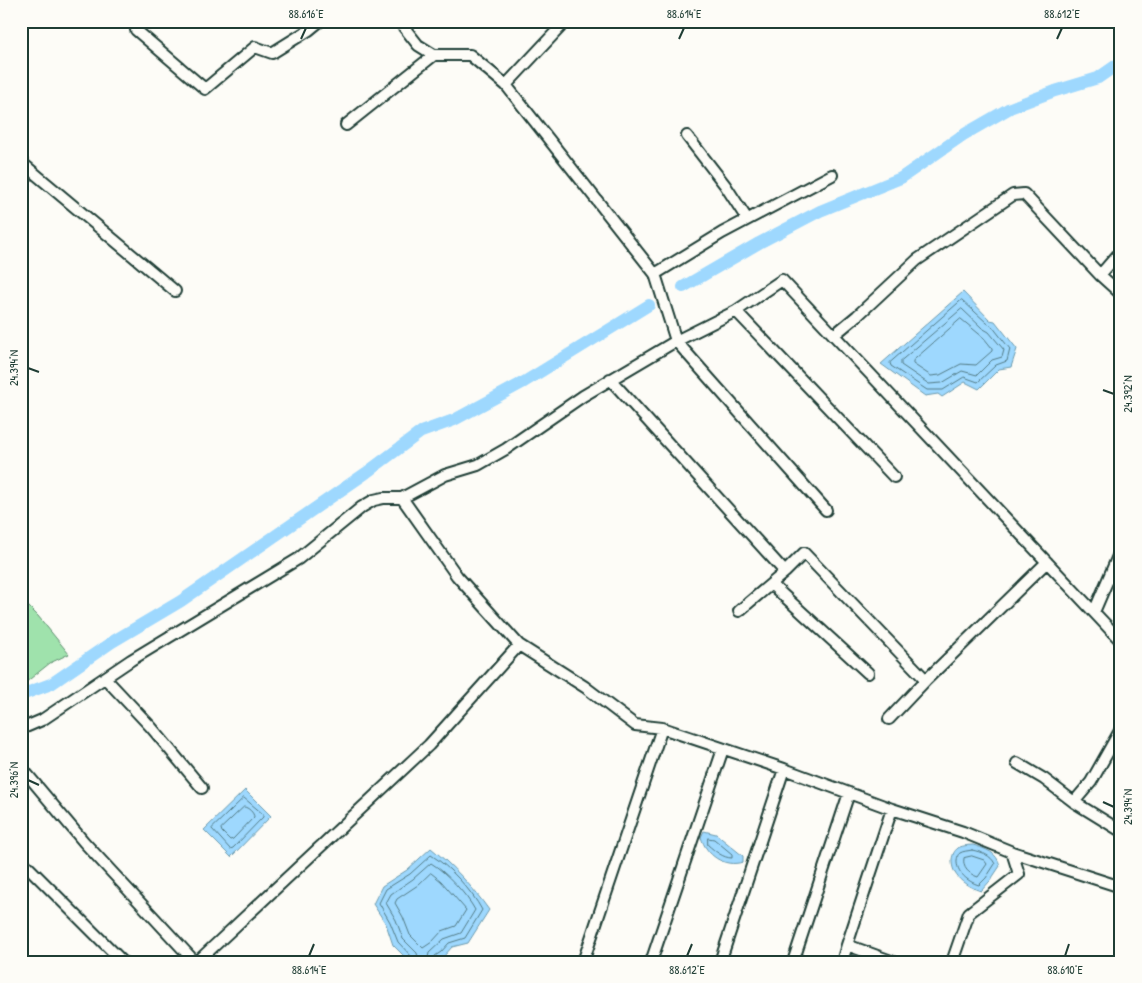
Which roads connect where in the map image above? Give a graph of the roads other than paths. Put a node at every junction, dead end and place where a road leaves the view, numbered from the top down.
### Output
1 (320, 21) edge
2 (399, 21) edge
3 (566, 21) edge
4 (136, 30) dead end
5 (434, 55) junction
6 (506, 85) junction
7 (346, 125) dead end
8 (687, 136) dead end
9 (21, 162) edge
10 (832, 175) dead end
11 (747, 219) junction
12 (1121, 251) edge
13 (655, 274) junction
14 (1100, 275) junction
15 (175, 291) dead end
16 (1121, 294) edge
17 (736, 311) junction
18 (834, 335) junction
19 (676, 341) junction
20 (610, 379) junction
21 (894, 477) dead end
22 (402, 498) junction
23 (826, 510) dead end
24 (1121, 550) edge
25 (1046, 562) junction
26 (785, 572) junction
27 (771, 584) junction
28 (739, 611) dead end
29 (1094, 612) junction
30 (1121, 641) edge
31 (519, 645) junction
32 (868, 673) dead end
33 (105, 678) junction
34 (926, 680) junction
35 (889, 719) dead end
36 (662, 728) junction
37 (21, 729) edge
38 (1121, 729) edge
39 (723, 749) junction
40 (1017, 763) dead end
41 (21, 767) edge
42 (784, 769) junction
43 (202, 788) dead end
44 (849, 793) junction
45 (1074, 802) junction
46 (892, 809) junction
47 (1121, 831) edge
48 (1012, 852) junction
49 (21, 860) edge
50 (1121, 887) edge
51 (847, 945) junction
52 (123, 962) edge
53 (196, 962) edge
54 (583, 962) edge
55 (651, 962) edge
56 (720, 962) edge
57 (793, 962) edge
58 (842, 962) edge
59 (894, 962) edge
60 (952, 962) edge

1 - 4 street
2 - 5 street
3 - 6 street
5 - 6 street
5 - 7 street
6 - 13 street
8 - 11 street
9 - 15 street
10 - 11 street
11 - 13 street
12 - 14 street
13 - 19 street
14 - 16 street
14 - 18 street
17 - 18 street
17 - 19 street
17 - 21 street
18 - 25 street
19 - 20 street
19 - 23 street
20 - 22 street
20 - 26 street
22 - 31 street
22 - 33 street
24 - 29 street
25 - 29 street
25 - 34 street
26 - 27 street
26 - 34 street
27 - 28 street
27 - 32 street
29 - 30 street
31 - 36 street
31 - 53 street
33 - 37 street
33 - 43 street
34 - 35 street
36 - 39 street
36 - 54 street
38 - 45 street
39 - 42 street
39 - 55 street
40 - 45 street
41 - 53 street
42 - 44 street
42 - 56 street
44 - 46 street
44 - 57 street
45 - 47 street
46 - 48 street
46 - 51 street
48 - 50 street
48 - 60 street
49 - 52 street
51 - 58 street
51 - 59 street

